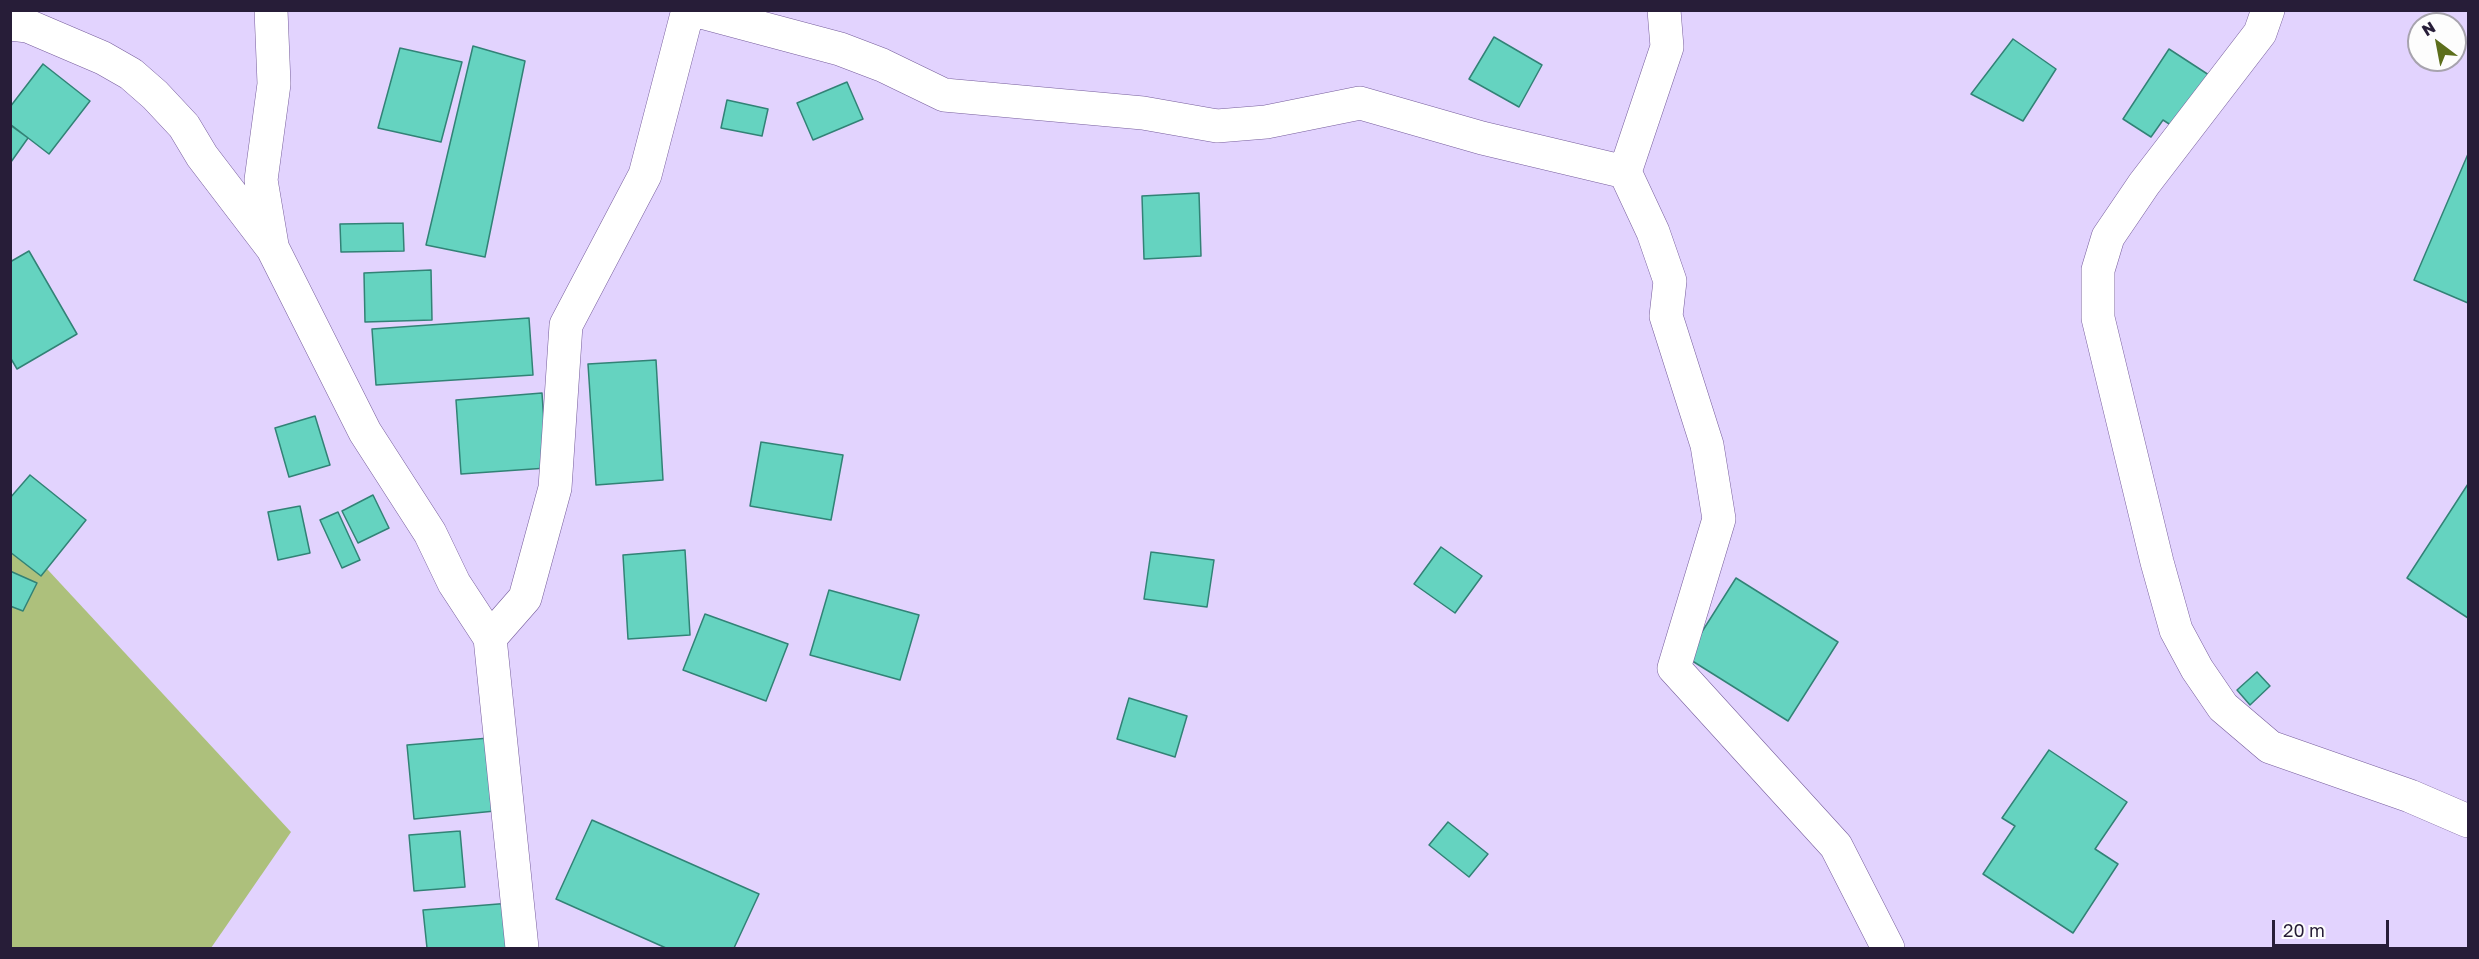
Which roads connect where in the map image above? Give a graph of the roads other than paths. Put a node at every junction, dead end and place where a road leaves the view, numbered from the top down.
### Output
1 (271, 10) edge
2 (688, 10) edge
3 (694, 10) edge
4 (1664, 10) edge
5 (2268, 10) edge
6 (10, 24) edge
7 (1625, 172) junction
8 (273, 249) junction
9 (490, 638) junction
10 (2469, 821) edge
11 (522, 948) edge
12 (1888, 948) edge

1 - 8 street
2 - 9 street
3 - 7 street
4 - 7 street
5 - 10 street
6 - 8 street
7 - 12 street
8 - 9 street
9 - 11 street

